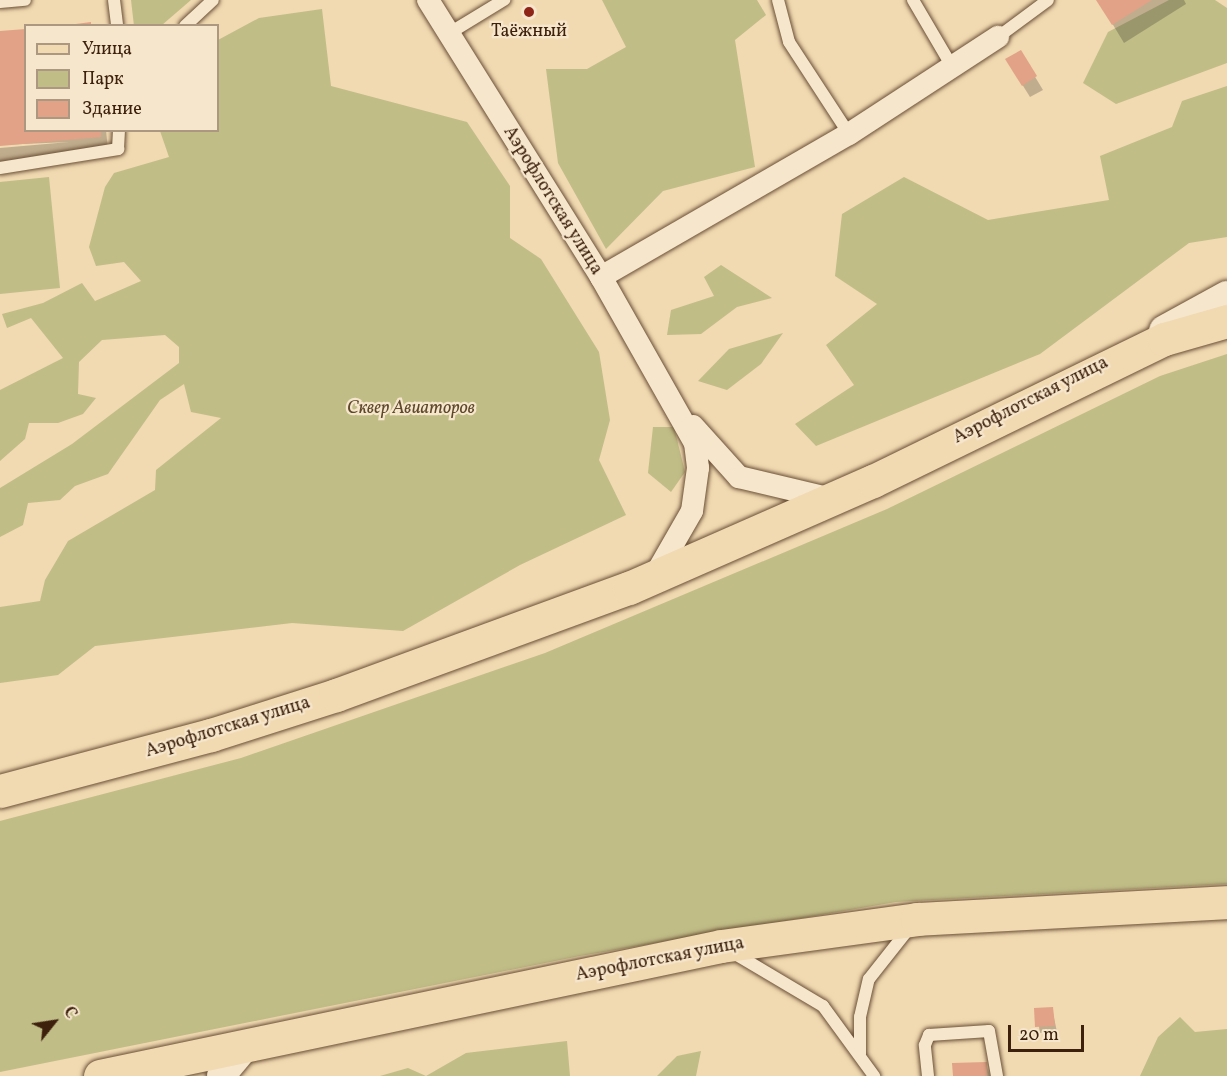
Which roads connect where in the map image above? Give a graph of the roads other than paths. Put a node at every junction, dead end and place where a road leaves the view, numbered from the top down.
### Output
1 (25, 0) edge
2 (114, 0) edge
3 (213, 0) edge
4 (428, 0) edge
5 (504, 0) edge
6 (778, 0) edge
7 (913, 0) edge
8 (1048, 0) edge
9 (0, 2) edge
10 (117, 24) edge
11 (187, 24) edge
12 (448, 34) junction
13 (998, 37) joint
14 (953, 67) junction
15 (119, 132) edge
16 (849, 134) junction
17 (0, 168) edge
18 (601, 277) junction
19 (1227, 297) edge
20 (1227, 321) edge
21 (1086, 375) junction
22 (675, 403) junction
23 (832, 499) junction
24 (654, 577) junction
25 (0, 791) edge
26 (1227, 902) edge
27 (917, 919) junction
28 (721, 946) junction
29 (247, 1045) junction
30 (860, 1054) junction
31 (100, 1076) edge
32 (222, 1076) edge
33 (874, 1076) edge
34 (928, 1076) edge
35 (997, 1076) edge

1 - 9 lane
2 - 10 lane
3 - 11 lane
4 - 12 street, Аэрофлотская улица
5 - 12 lane
6 - 16 lane
7 - 14 lane
8 - 13 lane
12 - 18 street, Аэрофлотская улица
13 - 14 street
14 - 16 street
15 - 17 lane
16 - 18 street
18 - 22 street, Аэрофлотская улица
19 - 21 main road, Аэрофлотская улица
20 - 21 main road
21 - 23 main road, Аэрофлотская улица
22 - 23 street, Аэрофлотская улица
22 - 24 street, Аэрофлотская улица
23 - 24 main road, Аэрофлотская улица
24 - 25 main road, Аэрофлотская улица
26 - 27 main road, Аэрофлотская улица
27 - 28 main road, Аэрофлотская улица
27 - 30 lane
28 - 29 main road, Аэрофлотская улица
28 - 30 lane
29 - 31 main road, Аэрофлотская улица
29 - 32 street
30 - 33 lane
34 - 35 lane

